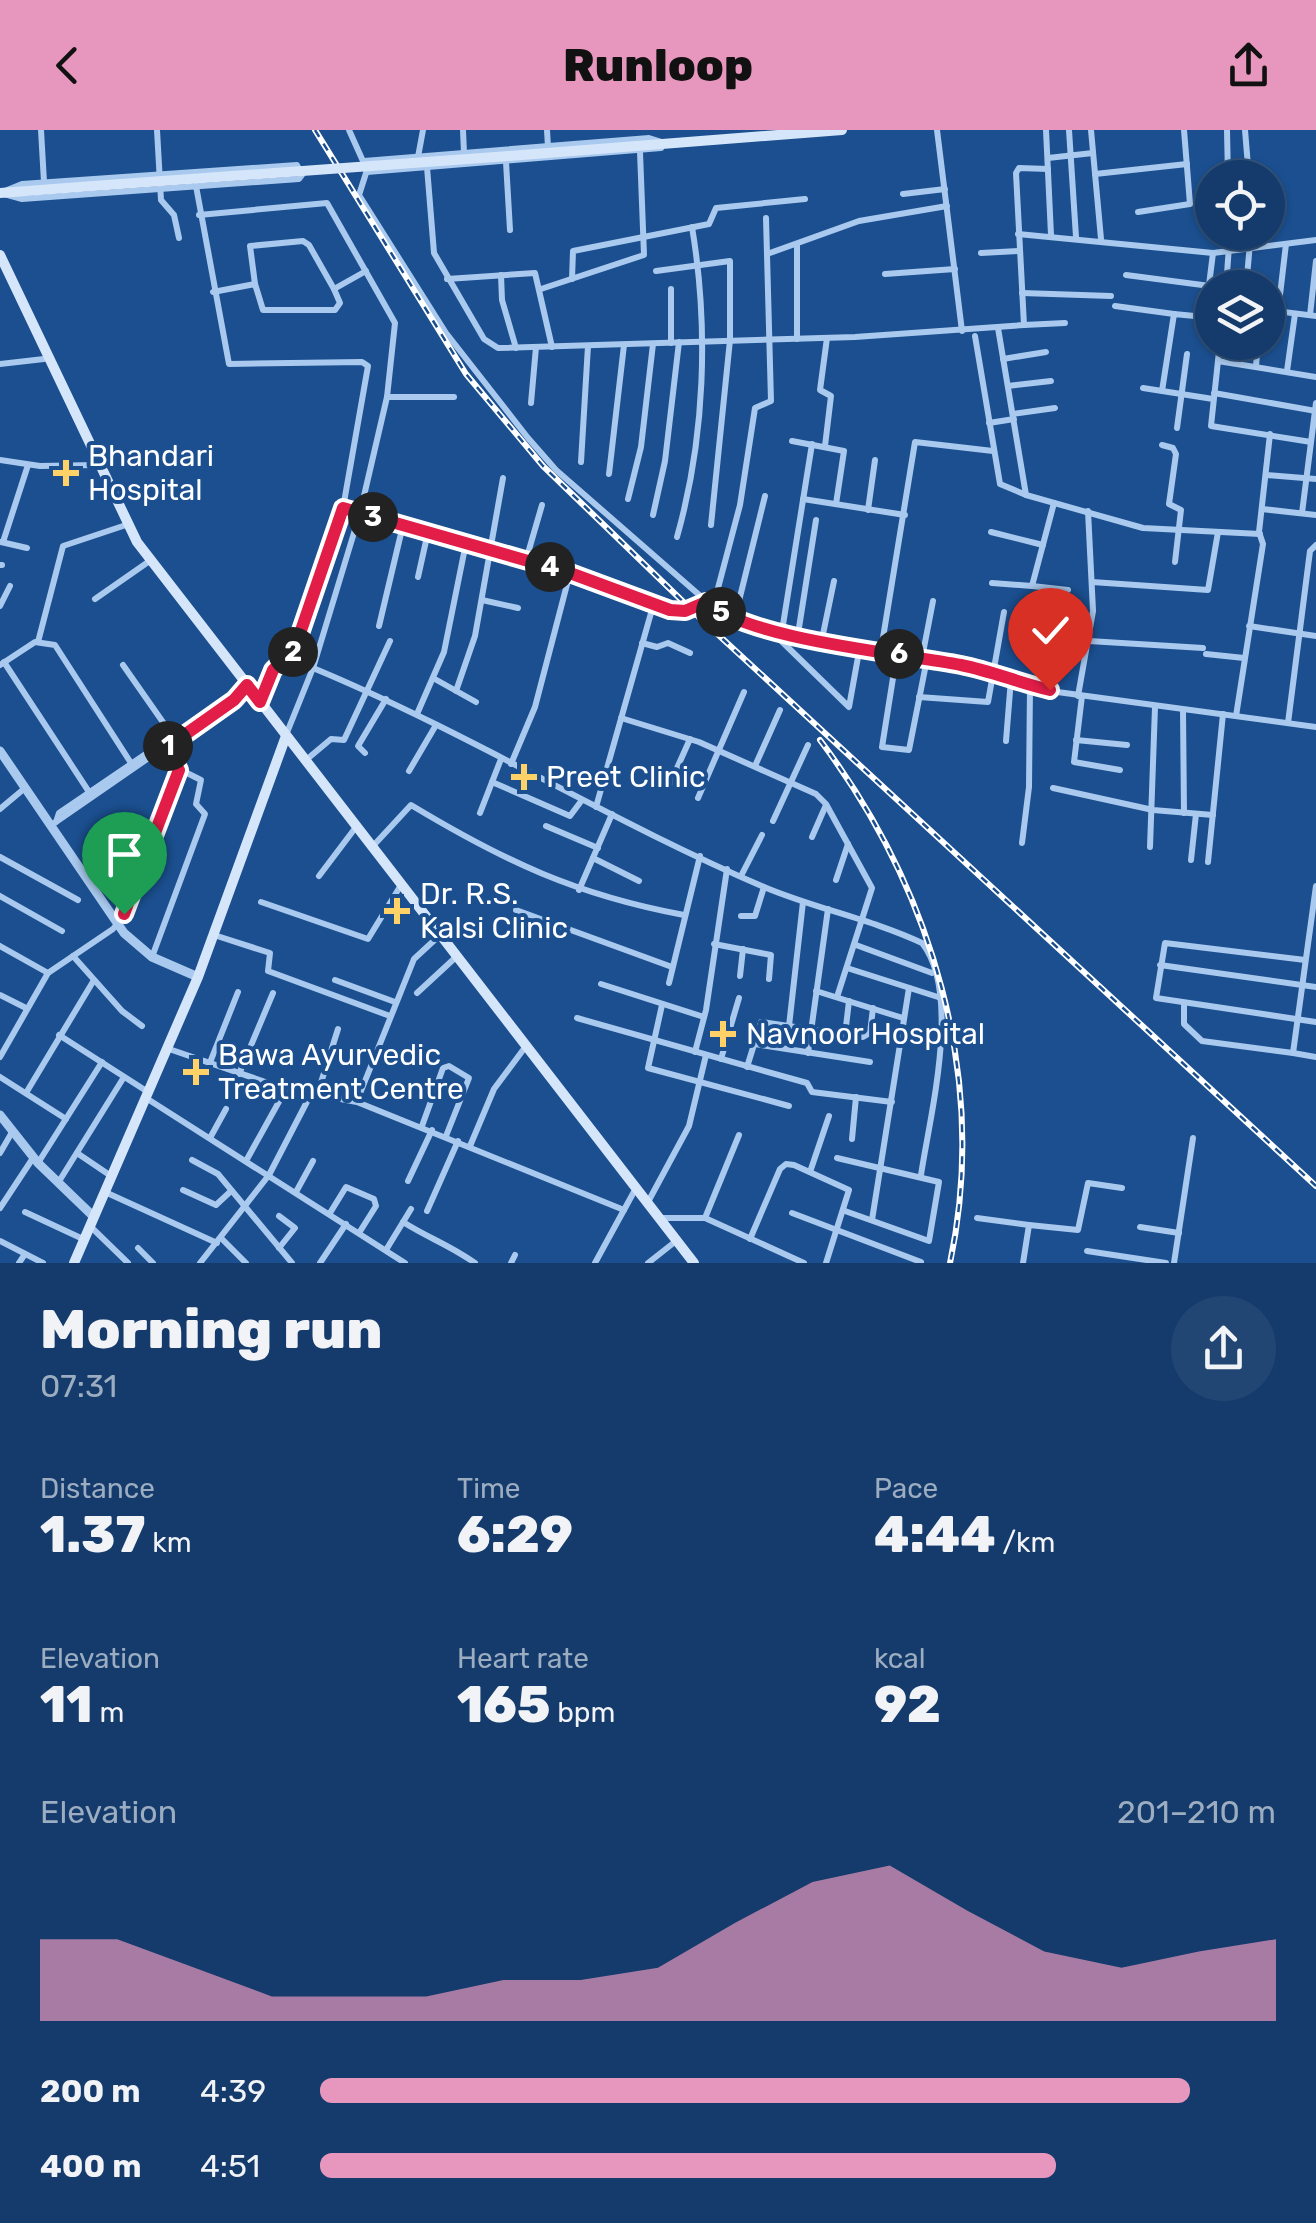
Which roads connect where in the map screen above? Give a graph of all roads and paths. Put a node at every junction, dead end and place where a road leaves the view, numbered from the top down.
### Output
1 (41, 130) edge
2 (157, 130) edge
3 (349, 130) edge
4 (424, 130) edge
5 (463, 130) edge
6 (547, 130) edge
7 (579, 130) edge
8 (842, 130) edge
9 (937, 130) edge
10 (1046, 130) edge
11 (1069, 130) edge
12 (1091, 130) edge
13 (1184, 130) edge
14 (1227, 130) edge
15 (1245, 130) edge
16 (714, 135) edge
17 (657, 139) edge
18 (580, 144) junction
19 (548, 146) junction
20 (640, 152) junction
21 (1093, 153) junction
22 (464, 154) junction
23 (1071, 155) junction
24 (418, 157) junction
25 (1048, 158) junction
26 (1228, 160) edge
27 (1248, 160) edge
28 (364, 161) junction
29 (506, 162) junction
30 (1187, 164) junction
31 (427, 167) junction
32 (416, 168) junction
33 (1048, 169) junction
34 (367, 172) junction
35 (160, 174) junction
36 (1095, 174) junction
37 (44, 182) junction
38 (196, 186) junction
39 (161, 189) junction
40 (945, 189) junction
41 (0, 194) edge
42 (903, 194) dead end
43 (805, 199) dead end
44 (947, 206) junction
45 (1138, 212) dead end
46 (199, 215) junction
47 (766, 218) dead end
48 (692, 228) junction
49 (510, 230) dead end
50 (1018, 234) junction
51 (1052, 235) junction
52 (644, 236) junction
53 (1076, 237) junction
54 (179, 238) dead end
55 (1101, 239) junction
56 (1316, 240) edge
57 (797, 244) junction
58 (1286, 244) joint
59 (1019, 250) junction
60 (1245, 250) edge
61 (1230, 252) junction
62 (981, 253) dead end
63 (1213, 253) junction
64 (768, 254) junction
65 (0, 255) edge
66 (1316, 260) edge
67 (698, 264) junction
68 (954, 268) junction
69 (1211, 270) edge
70 (1228, 270) edge
71 (1283, 270) edge
72 (366, 271) junction
73 (656, 271) dead end
74 (0, 273) edge
75 (884, 274) dead end
76 (501, 275) junction
77 (1126, 275) dead end
78 (447, 279) junction
79 (572, 279) junction
80 (10, 283) junction
81 (255, 284) junction
82 (1195, 284) edge
83 (334, 289) junction
84 (541, 289) junction
85 (670, 290) dead end
86 (213, 292) junction
87 (1022, 293) junction
88 (1110, 296) dead end
89 (1115, 306) dead end
90 (1285, 313) edge
91 (1174, 314) junction
92 (1295, 314) junction
93 (1195, 316) edge
94 (1313, 316) edge
95 (1065, 322) dead end
96 (1024, 326) junction
97 (998, 328) junction
98 (962, 330) junction
99 (975, 336) dead end
100 (827, 338) junction
101 (798, 339) junction
102 (730, 340) junction
103 (770, 340) junction
104 (675, 342) junction
105 (702, 342) junction
106 (653, 344) junction
107 (624, 345) junction
108 (552, 346) junction
109 (588, 346) junction
110 (536, 347) junction
111 (516, 348) junction
112 (1046, 352) dead end
113 (1187, 354) dead end
114 (1004, 359) junction
115 (44, 360) dead end
116 (1237, 360) edge
117 (1256, 360) edge
118 (1218, 361) joint
119 (0, 364) edge
120 (1236, 364) junction
121 (1256, 366) junction
122 (1287, 371) junction
123 (1316, 377) edge
124 (1051, 381) dead end
125 (1008, 386) junction
126 (1143, 388) dead end
127 (1162, 391) junction
128 (1182, 394) junction
129 (1213, 396) junction
130 (386, 397) junction
131 (454, 397) dead end
132 (531, 403) dead end
133 (1316, 403) edge
134 (1055, 408) dead end
135 (1315, 411) edge
136 (1014, 416) junction
137 (989, 422) junction
138 (1177, 428) dead end
139 (1270, 434) junction
140 (792, 441) dead end
141 (812, 444) junction
142 (1162, 445) dead end
143 (1313, 445) edge
144 (825, 446) junction
145 (993, 452) junction
146 (875, 460) dead end
147 (582, 462) dead end
148 (1, 463) edge
149 (28, 465) junction
150 (96, 465) junction
151 (609, 474) dead end
152 (1266, 475) junction
153 (503, 478) dead end
154 (1306, 478) junction
155 (1316, 479) edge
156 (1026, 495) junction
157 (765, 496) dead end
158 (628, 499) dead end
159 (803, 499) junction
160 (1054, 503) junction
161 (836, 504) junction
162 (542, 505) dead end
163 (343, 508) junction
164 (1262, 508) junction
165 (868, 510) junction
166 (1088, 511) junction
167 (360, 513) junction
168 (1302, 513) junction
169 (652, 515) dead end
170 (905, 515) junction
171 (1316, 515) edge
172 (816, 520) dead end
173 (126, 525) junction
174 (402, 525) junction
175 (711, 525) dead end
176 (1178, 530) junction
177 (428, 532) junction
178 (991, 532) dead end
179 (1218, 532) junction
180 (1260, 534) junction
181 (677, 537) dead end
182 (1, 542) edge
183 (466, 543) junction
184 (1043, 545) junction
185 (1316, 545) edge
186 (27, 548) dead end
187 (489, 550) junction
188 (151, 560) junction
189 (526, 560) junction
190 (1175, 562) dead end
191 (570, 573) junction
192 (418, 576) dead end
193 (834, 580) dead end
194 (1092, 582) junction
195 (992, 583) dead end
196 (10, 586) dead end
197 (1032, 586) junction
198 (1068, 590) dead end
199 (95, 599) dead end
200 (482, 600) junction
201 (933, 600) dead end
202 (653, 605) junction
203 (710, 605) junction
204 (0, 606) edge
205 (518, 608) dead end
206 (1004, 612) dead end
207 (735, 617) junction
208 (379, 626) dead end
209 (1249, 626) junction
210 (769, 628) junction
211 (782, 632) junction
212 (798, 634) junction
213 (1298, 634) junction
214 (1062, 636) dead end
215 (1316, 636) edge
216 (822, 639) junction
217 (1088, 641) junction
218 (38, 642) junction
219 (390, 642) dead end
220 (642, 644) junction
221 (860, 646) junction
222 (881, 650) junction
223 (690, 652) dead end
224 (897, 654) junction
225 (1244, 658) junction
226 (924, 659) junction
227 (2, 663) edge
228 (123, 665) dead end
229 (313, 668) junction
230 (994, 674) junction
231 (433, 678) junction
232 (1011, 679) junction
233 (1030, 686) junction
234 (242, 689) junction
235 (367, 690) junction
236 (456, 691) junction
237 (1052, 691) junction
238 (744, 692) dead end
239 (1080, 696) junction
240 (919, 697) junction
241 (386, 698) junction
242 (260, 702) junction
243 (476, 702) dead end
244 (1154, 707) junction
245 (780, 710) dead end
246 (1183, 710) junction
247 (417, 714) junction
248 (1223, 714) junction
249 (1236, 716) junction
250 (622, 718) junction
251 (1288, 723) junction
252 (436, 724) junction
253 (1316, 727) edge
254 (286, 736) junction
255 (174, 738) junction
256 (690, 739) junction
257 (1076, 740) junction
258 (1006, 741) dead end
259 (808, 744) dead end
260 (1127, 745) dead end
261 (166, 748) junction
262 (718, 750) junction
263 (0, 751) edge
264 (365, 753) dead end
265 (501, 759) junction
266 (305, 760) junction
267 (510, 764) junction
268 (133, 766) junction
269 (755, 766) junction
270 (179, 770) junction
271 (1120, 770) dead end
272 (410, 771) dead end
273 (492, 782) junction
274 (791, 782) junction
275 (669, 786) dead end
276 (25, 788) junction
277 (1053, 788) dead end
278 (91, 796) junction
279 (698, 798) dead end
280 (582, 800) junction
281 (826, 804) junction
282 (596, 807) junction
283 (0, 809) edge
284 (1153, 810) junction
285 (480, 813) dead end
286 (1184, 813) junction
287 (612, 814) junction
288 (1196, 814) junction
289 (1213, 815) junction
290 (773, 820) dead end
291 (53, 824) junction
292 (356, 826) junction
293 (546, 826) dead end
294 (762, 835) dead end
295 (812, 837) dead end
296 (849, 843) junction
297 (1022, 843) dead end
298 (372, 847) junction
299 (1150, 847) dead end
300 (598, 848) junction
301 (700, 856) junction
302 (0, 858) edge
303 (593, 858) junction
304 (1191, 860) dead end
305 (1208, 862) dead end
306 (728, 869) junction
307 (319, 876) dead end
308 (742, 876) junction
309 (836, 880) dead end
310 (639, 881) dead end
311 (401, 885) junction
312 (1316, 886) edge
313 (764, 887) junction
314 (579, 890) junction
315 (0, 896) edge
316 (78, 900) dead end
317 (262, 902) dead end
318 (803, 902) junction
319 (516, 910) dead end
320 (828, 910) junction
321 (1314, 913) edge
322 (684, 915) junction
323 (741, 916) dead end
324 (864, 920) junction
325 (118, 924) junction
326 (62, 931) dead end
327 (214, 934) junction
328 (440, 935) junction
329 (714, 944) junction
330 (856, 945) junction
331 (0, 946) edge
332 (1311, 947) edge
333 (743, 949) junction
334 (73, 956) junction
335 (456, 957) junction
336 (152, 958) junction
337 (1305, 960) junction
338 (1160, 966) junction
339 (672, 968) junction
340 (847, 968) junction
341 (48, 973) junction
342 (933, 973) junction
343 (740, 976) dead end
344 (198, 977) junction
345 (769, 979) dead end
346 (94, 980) junction
347 (335, 980) dead end
348 (669, 983) dead end
349 (600, 984) dead end
350 (1302, 985) junction
351 (1316, 987) edge
352 (909, 988) junction
353 (238, 992) dead end
354 (816, 992) junction
355 (273, 993) dead end
356 (417, 993) dead end
357 (0, 995) edge
358 (837, 997) junction
359 (739, 998) dead end
360 (939, 998) junction
361 (849, 1001) junction
362 (396, 1002) junction
363 (1184, 1005) junction
364 (662, 1006) junction
365 (26, 1008) junction
366 (873, 1008) junction
367 (390, 1016) junction
368 (704, 1017) junction
369 (577, 1018) dead end
370 (903, 1018) junction
371 (1297, 1019) junction
372 (1316, 1022) edge
373 (142, 1026) dead end
374 (789, 1026) junction
375 (338, 1029) dead end
376 (811, 1030) junction
377 (59, 1035) junction
378 (846, 1035) junction
379 (652, 1041) junction
380 (755, 1044) junction
381 (526, 1046) junction
382 (169, 1049) junction
383 (694, 1052) junction
384 (808, 1053) junction
385 (1292, 1053) junction
386 (706, 1056) junction
387 (1316, 1057) edge
388 (0, 1058) edge
389 (722, 1059) junction
390 (102, 1062) junction
391 (870, 1062) dead end
392 (208, 1065) junction
393 (747, 1066) junction
394 (239, 1074) junction
395 (0, 1077) edge
396 (124, 1077) junction
397 (700, 1082) junction
398 (286, 1089) junction
399 (315, 1092) junction
400 (26, 1093) junction
401 (147, 1095) junction
402 (856, 1097) junction
403 (357, 1102) junction
404 (892, 1102) junction
405 (789, 1106) dead end
406 (226, 1109) dead end
407 (829, 1116) dead end
408 (66, 1118) junction
409 (1, 1120) edge
410 (422, 1126) junction
411 (432, 1130) junction
412 (11, 1134) junction
413 (446, 1136) junction
414 (740, 1136) dead end
415 (210, 1138) junction
416 (1193, 1138) dead end
417 (852, 1139) dead end
418 (458, 1142) junction
419 (470, 1146) junction
420 (0, 1153) edge
421 (77, 1153) junction
422 (837, 1158) dead end
423 (192, 1160) dead end
424 (36, 1161) junction
425 (246, 1161) junction
426 (313, 1161) dead end
427 (881, 1168) junction
428 (810, 1172) junction
429 (269, 1175) junction
430 (921, 1175) junction
431 (112, 1176) junction
432 (408, 1181) dead end
433 (58, 1183) junction
434 (636, 1188) junction
435 (1122, 1188) dead end
436 (184, 1190) dead end
437 (231, 1191) junction
438 (105, 1192) junction
439 (296, 1192) junction
440 (648, 1202) junction
441 (0, 1208) edge
442 (245, 1208) junction
443 (411, 1209) dead end
444 (624, 1210) junction
445 (845, 1211) junction
446 (25, 1212) dead end
447 (427, 1212) dead end
448 (330, 1213) junction
449 (792, 1213) dead end
450 (279, 1216) dead end
451 (660, 1218) junction
452 (705, 1218) junction
453 (978, 1218) dead end
454 (872, 1220) junction
455 (92, 1222) junction
456 (403, 1222) junction
457 (346, 1224) junction
458 (1029, 1225) junction
459 (1140, 1227) dead end
460 (838, 1230) junction
461 (360, 1232) junction
462 (1179, 1233) junction
463 (750, 1239) junction
464 (0, 1240) edge
465 (84, 1240) junction
466 (219, 1240) junction
467 (677, 1240) junction
468 (138, 1248) dead end
469 (279, 1248) junction
470 (386, 1250) junction
471 (1087, 1251) dead end
472 (25, 1254) junction
473 (1117, 1259) edge
474 (921, 1262) edge
475 (19, 1263) edge
476 (43, 1263) edge
477 (74, 1263) edge
478 (128, 1263) edge
479 (153, 1263) edge
480 (200, 1263) edge
481 (246, 1263) edge
482 (292, 1263) edge
483 (320, 1263) edge
484 (405, 1263) edge
485 (475, 1263) edge
486 (594, 1263) edge
487 (648, 1263) edge
488 (694, 1263) edge
489 (804, 1263) edge
490 (826, 1263) edge
491 (1024, 1263) edge
492 (1166, 1263) edge
493 (1174, 1263) edge

1 - 37 street
2 - 35 street
3 - 28 street
4 - 24 street
5 - 22 street
6 - 19 street
7 - 18 street
8 - 16 main road
9 - 40 street
10 - 25 street
11 - 23 street
12 - 21 street
13 - 30 street
14 - 26 street
15 - 27 street
16 - 17 main road
17 - 18 street
17 - 20 street
17 - 41 main road, bridge
18 - 19 street
19 - 22 street
20 - 29 street
20 - 52 street
21 - 23 street
21 - 36 street
22 - 24 street
23 - 25 street
23 - 53 street
24 - 28 street
24 - 32 street
25 - 33 street
28 - 34 street
29 - 31 street
29 - 49 street
30 - 36 street
30 - 45 street
31 - 32 street
31 - 78 street
32 - 34 street
33 - 50 street
33 - 51 street
34 - 203 street
35 - 37 street
35 - 38 street
35 - 39 street
36 - 55 street
37 - 41 street
38 - 39 street
38 - 46 street
39 - 41 street
39 - 54 street
40 - 42 street
40 - 44 street
43 - 48 street
44 - 57 street
44 - 68 street
46 - 72 street
46 - 86 street
47 - 64 street
48 - 52 street
48 - 67 street
50 - 51 street
50 - 59 street
51 - 53 street
52 - 79 street
52 - 79 street
53 - 55 street
55 - 63 street
56 - 58 street
57 - 64 street
57 - 101 street
58 - 71 street
59 - 62 street
59 - 87 street
60 - 61 street
61 - 63 street
61 - 70 street
63 - 69 street
64 - 103 street
65 - 80 main road
66 - 94 street
67 - 73 street
67 - 102 street
67 - 105 street
68 - 75 street
68 - 98 street
72 - 83 street
72 - 130 street
74 - 80 main road
76 - 78 street
76 - 84 street
76 - 111 street
77 - 82 street
78 - 111 street
79 - 84 street
80 - 150 main road
81 - 83 street
81 - 83 street
81 - 86 street
84 - 108 street
85 - 104 street
86 - 163 street
87 - 88 street
87 - 96 street
89 - 91 street
90 - 92 street
91 - 93 street
91 - 127 street
92 - 94 street
92 - 122 street
95 - 96 street
96 - 97 street
97 - 98 street
97 - 114 street
98 - 100 street
99 - 137 street
100 - 101 street
100 - 144 street
101 - 103 street
102 - 103 street
102 - 105 street
102 - 175 street
103 - 203 street
104 - 105 street
104 - 106 street
104 - 169 street
105 - 181 street
106 - 107 street
106 - 158 street
107 - 109 street
107 - 151 street
108 - 109 street
108 - 110 street
109 - 147 street
110 - 111 street
110 - 132 street
112 - 114 street
113 - 128 street
114 - 125 street
115 - 119 street
116 - 120 street
117 - 121 street
118 - 120 street
118 - 129 street
120 - 121 street
121 - 122 street
122 - 123 street
124 - 125 street
125 - 136 street
126 - 127 street
127 - 128 street
128 - 129 street
128 - 138 street
129 - 135 street
129 - 139 street
130 - 131 street
130 - 167 street
133 - 135 street
134 - 136 street
135 - 143 street
136 - 137 street
136 - 156 street
137 - 145 street
139 - 143 street
139 - 152 street
140 - 141 street
141 - 144 street
141 - 159 street
142 - 176 street
143 - 154 street
144 - 161 street
145 - 156 street
145 - 170 street
146 - 165 street
148 - 149 street
149 - 150 street
149 - 182 street
150 - 173 main road
152 - 154 street
152 - 164 street
153 - 187 street
154 - 155 street
154 - 168 street
156 - 160 street
157 - 207 street
159 - 161 street
159 - 211 street
160 - 166 street
160 - 184 street
161 - 165 street
162 - 189 street
163 - 167 street
163 - 242 street
164 - 168 street
164 - 180 street
165 - 170 street
166 - 176 street
166 - 194 street
167 - 174 street
167 - 229 street
168 - 171 street
170 - 222 street
172 - 212 street
173 - 188 main road
173 - 218 street
174 - 177 street
174 - 208 street
176 - 179 street
176 - 190 street
177 - 183 street
177 - 192 street
178 - 184 street
179 - 180 street
179 - 194 street
180 - 209 street
182 - 186 street
183 - 187 street
183 - 231 street
184 - 197 street
185 - 213 street
187 - 189 street
187 - 200 street
188 - 199 street
188 - 234 main road
189 - 191 street
191 - 202 street
191 - 267 street
193 - 216 street
194 - 217 street
195 - 197 street
196 - 204 street
197 - 198 street
200 - 205 street
200 - 236 street
201 - 226 street
202 - 203 street
202 - 220 street
203 - 207 street
206 - 230 street
207 - 210 street
209 - 213 street
209 - 225 street
210 - 211 street
210 - 221 street
211 - 212 street
212 - 216 street
213 - 215 street
213 - 251 street
214 - 237 street
216 - 221 street
217 - 225 street
217 - 239 street
218 - 227 street
218 - 268 street
219 - 235 street
220 - 223 street
220 - 250 street
221 - 222 street
222 - 224 street
224 - 226 street
224 - 240 street
225 - 249 street
226 - 230 street
226 - 240 street
227 - 278 street
228 - 255 street
229 - 235 street
229 - 254 street
230 - 232 street
230 - 240 street
231 - 236 street
231 - 247 street
232 - 233 street
232 - 258 street
233 - 237 street
233 - 297 street
234 - 242 main road
234 - 255 street
235 - 241 street
235 - 266 street
236 - 243 street
237 - 239 street
238 - 262 street
239 - 244 street
239 - 257 street
241 - 247 street
241 - 264 street
242 - 254 main road
244 - 246 street
244 - 284 street
245 - 269 street
246 - 248 street
246 - 286 street
247 - 252 street
248 - 249 street
248 - 289 street
249 - 251 street
250 - 256 street
250 - 282 street
251 - 253 street
252 - 265 street
252 - 272 street
254 - 266 main road
254 - 327 main road
255 - 261 street
255 - 268 street
256 - 262 street
256 - 275 street
257 - 260 street
257 - 271 street
259 - 274 street
261 - 268 street
261 - 270 street
262 - 269 street
262 - 279 street
263 - 276 street
265 - 267 street
265 - 273 street
266 - 292 main road
267 - 280 street
268 - 278 street
269 - 274 street
270 - 325 street
270 - 336 street
273 - 280 street
273 - 285 street
274 - 281 street
274 - 290 street
276 - 283 street
276 - 291 street
277 - 284 street
278 - 291 street
280 - 282 street
281 - 295 street
281 - 296 street
282 - 287 street
284 - 286 street
284 - 299 street
286 - 288 street
287 - 300 street
287 - 301 street
288 - 289 street
288 - 304 street
289 - 305 street
291 - 325 street
292 - 298 main road
292 - 307 street
293 - 300 street
294 - 308 street
296 - 309 street
296 - 324 street
298 - 311 main road
298 - 314 street
300 - 303 street
301 - 306 street
301 - 322 street
302 - 316 street
303 - 310 street
303 - 314 street
306 - 308 street
306 - 329 street
308 - 313 street
311 - 317 street
311 - 328 main road
312 - 321 street
313 - 318 street
313 - 323 street
314 - 322 street
315 - 326 street
318 - 320 street
318 - 374 street
319 - 339 street
320 - 324 street
320 - 354 street
321 - 332 street
322 - 339 street
324 - 330 street
324 - 342 street
325 - 334 street
325 - 336 street
327 - 344 main road
327 - 367 street
328 - 335 main road
328 - 362 street
329 - 333 street
329 - 368 street
330 - 340 street
330 - 342 street
331 - 341 street
332 - 337 street
333 - 343 street
333 - 345 street
334 - 341 street
334 - 346 street
335 - 356 street
335 - 381 main road
336 - 344 street
337 - 338 street
337 - 350 street
338 - 350 street
338 - 363 street
339 - 348 street
340 - 352 street
340 - 358 street
341 - 365 street
342 - 360 street
344 - 382 main road
346 - 373 street
346 - 377 street
347 - 362 street
349 - 364 street
350 - 351 street
350 - 371 street
352 - 360 street
352 - 370 street
353 - 392 street
354 - 358 street
354 - 376 street
355 - 394 street
357 - 365 street
358 - 361 street
359 - 389 street
360 - 430 street
361 - 366 street
361 - 378 street
362 - 367 street
363 - 371 street
363 - 385 street
364 - 368 street
364 - 379 street
365 - 388 street
366 - 370 street
366 - 378 street
367 - 403 street
368 - 383 street
369 - 379 street
370 - 404 street
371 - 372 street
371 - 385 street
374 - 376 street
374 - 380 street
375 - 399 street
376 - 378 street
376 - 384 street
377 - 390 street
377 - 400 street
379 - 383 street
379 - 397 street
380 - 384 street
380 - 393 street
381 - 419 street
381 - 434 main road
382 - 392 street
382 - 401 main road
383 - 386 street
384 - 391 street
385 - 387 street
386 - 389 street
386 - 397 street
389 - 393 street
390 - 396 street
390 - 408 street
392 - 394 street
393 - 402 street
394 - 398 street
395 - 400 street
396 - 401 street
396 - 421 street
397 - 405 street
397 - 440 street
398 - 399 street
398 - 425 street
399 - 403 street
399 - 429 street
400 - 408 street
401 - 415 street
401 - 431 main road
402 - 404 street
402 - 417 street
403 - 410 street
404 - 427 street
406 - 415 street
407 - 428 street
408 - 424 street
409 - 412 street
410 - 411 street
410 - 413 street
411 - 413 street
411 - 432 street
412 - 420 street
412 - 424 street
413 - 418 street
414 - 452 street
415 - 425 street
416 - 462 street
418 - 419 street
418 - 447 street
419 - 444 street
421 - 431 street
421 - 433 street
422 - 427 street
423 - 437 street
424 - 433 street
424 - 441 street
425 - 429 street
426 - 439 street
427 - 430 street
427 - 454 street
428 - 445 street
428 - 463 street
429 - 439 street
429 - 442 street
430 - 454 street
431 - 438 main road
433 - 455 street
434 - 440 main road
434 - 444 street
435 - 458 street
436 - 437 street
437 - 442 street
438 - 455 main road
438 - 466 street
439 - 448 street
440 - 451 main road
442 - 466 street
442 - 469 street
443 - 456 street
444 - 486 street
445 - 454 street
445 - 460 street
446 - 465 street
448 - 457 street
448 - 461 street
449 - 460 street
450 - 469 street
451 - 452 street
451 - 467 main road
452 - 463 street
453 - 458 street
455 - 465 main road
455 - 478 street
456 - 470 street
456 - 485 street
457 - 461 street
457 - 483 street
458 - 491 street
459 - 462 street
460 - 474 street
460 - 490 street
461 - 470 street
462 - 493 street
463 - 489 street
464 - 472 street
465 - 477 main road
466 - 480 street
466 - 481 street
467 - 487 street
467 - 488 main road
468 - 479 street
469 - 482 street
470 - 484 street
471 - 473 street
472 - 475 street
472 - 476 street
473 - 492 street

